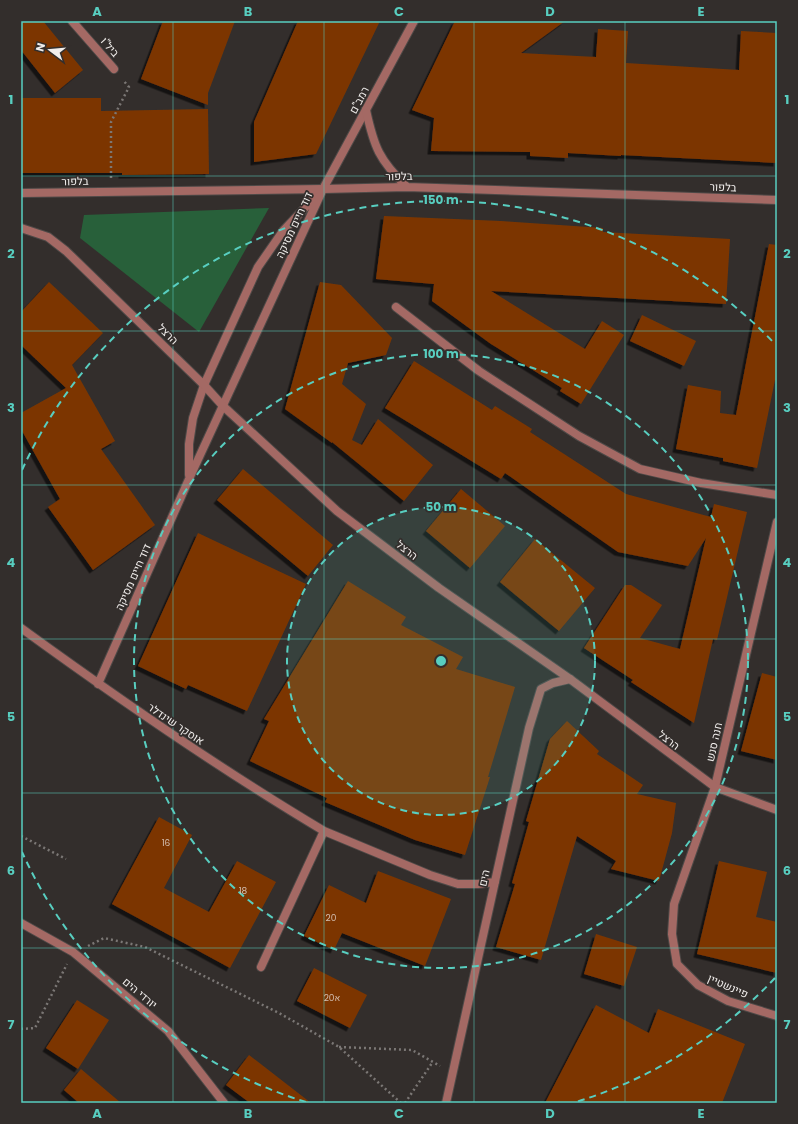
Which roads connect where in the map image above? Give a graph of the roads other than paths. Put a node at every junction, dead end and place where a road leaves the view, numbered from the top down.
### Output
1 (72, 21) edge
2 (414, 21) edge
3 (114, 69) road end
4 (366, 110) junction
5 (407, 187) junction
6 (323, 189) junction
7 (21, 193) edge
8 (777, 200) edge
9 (21, 228) edge
10 (396, 306) dead end
11 (204, 385) junction
12 (223, 406) junction
13 (189, 479) junction
14 (777, 495) edge
15 (777, 522) edge
16 (21, 628) edge
17 (570, 679) junction
18 (98, 684) junction
19 (715, 787) junction
20 (777, 810) edge
21 (324, 831) junction
22 (495, 882) junction
23 (21, 923) edge
24 (678, 964) joint
25 (261, 967) dead end
26 (777, 1016) edge
27 (224, 1103) edge
28 (446, 1103) edge

1 - 3 street, ביל"ו
2 - 4 street, רמב"ם
4 - 5 street
4 - 6 street, רמב"ם
5 - 6 street, בלפור
5 - 8 street, בלפור
6 - 7 street, בלפור
6 - 11 street, דוד חיים מסיקה
6 - 12 street, דוד חיים מסיקה
9 - 11 street, הרצל
10 - 14 street
11 - 12 street, הרצל
11 - 13 street, דוד חיים מסיקה
12 - 13 street, דוד חיים מסיקה
12 - 17 street, הרצל
13 - 18 street, דוד חיים מסיקה
15 - 19 street, חנה סנש
16 - 18 street, אוסקר שינדלר
17 - 19 street, הרצל
17 - 22 street, הים
18 - 21 street, אוסקר שינדלר
19 - 20 street, הרצל
19 - 24 street, חנה סנש
21 - 22 street, אוסקר שינדלר
21 - 25 street
22 - 28 street, הים
23 - 27 street, יורדי הים
24 - 26 street, פיינשטיין

